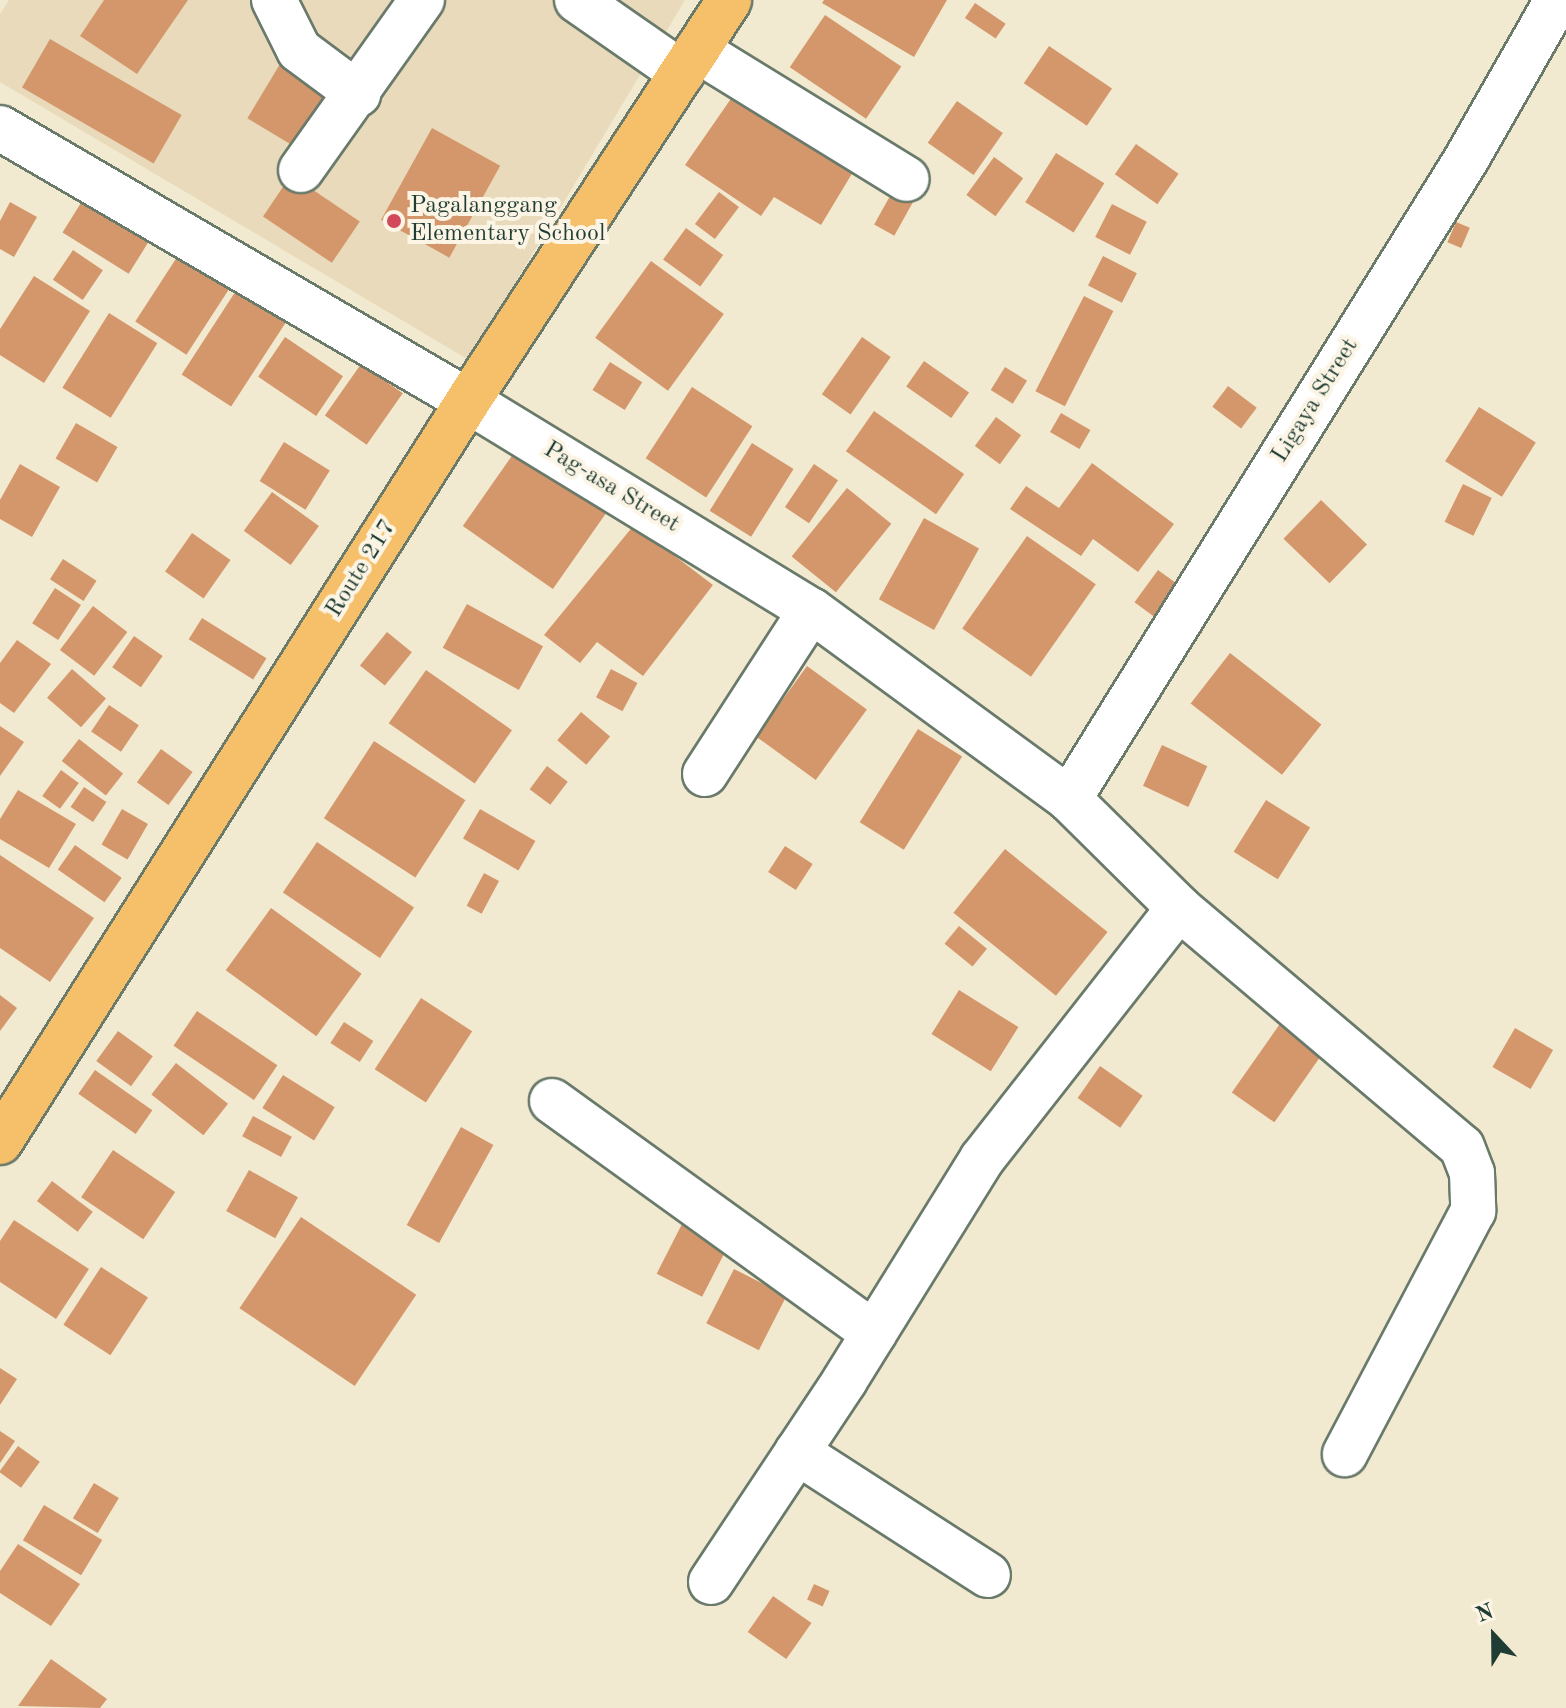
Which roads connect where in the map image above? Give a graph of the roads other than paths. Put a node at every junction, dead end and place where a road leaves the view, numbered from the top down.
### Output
1 (274, 0) edge
2 (422, 0) edge
3 (577, 0) edge
4 (729, 0) edge
5 (1557, 0) edge
6 (690, 62) junction
7 (358, 94) junction
8 (0, 128) edge
9 (301, 170) dead end
10 (907, 179) dead end
11 (468, 401) junction
12 (811, 610) junction
13 (705, 774) dead end
14 (1069, 799) junction
15 (1179, 908) junction
16 (552, 1101) dead end
17 (0, 1142) edge
18 (874, 1333) junction
19 (797, 1452) junction
20 (1345, 1454) dead end
21 (988, 1575) dead end
22 (711, 1582) dead end

1 - 7 street
2 - 7 street
3 - 6 street
4 - 6 main road, Route 217
5 - 14 street, Ligaya Street
6 - 10 street
6 - 11 main road, Route 217
7 - 9 street
8 - 11 street, Pag-asa Street
11 - 12 street, Pag-asa Street
11 - 17 main road, Route 217
12 - 13 street
12 - 14 street, Pag-asa Street
14 - 15 street, Pag-asa Street
15 - 18 street
15 - 20 street, Pag-asa Street
16 - 18 street
18 - 19 street
19 - 21 street
19 - 22 street

